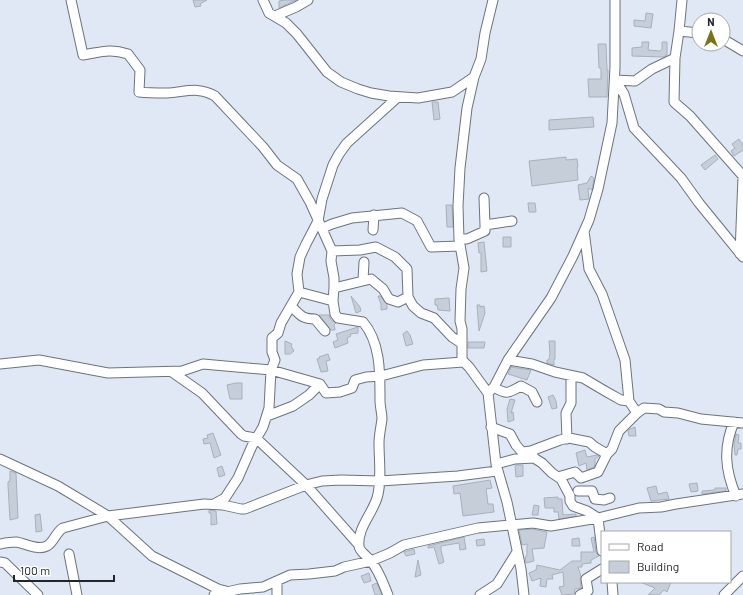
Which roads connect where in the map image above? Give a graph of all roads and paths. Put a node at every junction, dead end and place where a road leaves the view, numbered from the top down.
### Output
1 (71, 0) edge
2 (263, 0) edge
3 (308, 0) edge
4 (493, 0) edge
5 (616, 0) edge
6 (682, 0) edge
7 (275, 16) junction
8 (679, 31) junction
9 (691, 32) edge
10 (731, 44) edge
11 (743, 51) edge
12 (675, 58) junction
13 (474, 77) junction
14 (614, 80) junction
15 (398, 97) junction
16 (484, 198) dead end
17 (374, 215) junction
18 (512, 221) dead end
19 (321, 224) junction
20 (485, 225) junction
21 (373, 230) dead end
22 (584, 231) junction
23 (460, 243) junction
24 (332, 251) junction
25 (741, 256) edge
26 (364, 262) dead end
27 (363, 280) junction
28 (334, 288) junction
29 (299, 292) junction
30 (408, 297) junction
31 (332, 301) junction
32 (291, 306) junction
33 (325, 331) dead end
34 (461, 342) junction
35 (508, 360) junction
36 (463, 362) junction
37 (0, 364) edge
38 (271, 370) junction
39 (172, 372) junction
40 (381, 376) junction
41 (571, 376) junction
42 (320, 384) junction
43 (491, 390) junction
44 (629, 401) junction
45 (537, 402) dead end
46 (637, 413) junction
47 (267, 416) junction
48 (739, 423) edge
49 (491, 427) junction
50 (256, 438) junction
51 (567, 439) junction
52 (532, 454) junction
53 (607, 454) junction
54 (0, 458) edge
55 (496, 468) junction
56 (558, 477) junction
57 (380, 481) junction
58 (306, 485) junction
59 (578, 491) dead end
60 (740, 495) edge
61 (610, 498) dead end
62 (595, 499) junction
63 (214, 504) junction
64 (587, 511) junction
65 (108, 516) junction
66 (598, 518) junction
67 (512, 525) junction
68 (601, 543) edge
69 (0, 544) edge
70 (359, 545) junction
71 (517, 552) junction
72 (68, 554) dead end
73 (371, 561) junction
74 (0, 562) edge
75 (601, 570) edge
76 (743, 576) edge
77 (277, 581) junction
78 (612, 583) edge
79 (229, 592) junction
80 (38, 595) edge
81 (77, 595) edge
82 (214, 595) edge
83 (277, 595) edge
84 (388, 595) edge
85 (480, 595) edge
86 (524, 595) edge
87 (580, 595) edge
88 (613, 595) edge
89 (724, 595) edge

1 - 19 street
2 - 7 street
3 - 7 street
4 - 13 street
5 - 14 street
6 - 8 street
7 - 15 street
8 - 9 street
8 - 12 street
10 - 11 street
12 - 14 street
12 - 25 street
13 - 15 street
13 - 23 street
14 - 22 street
14 - 25 street
15 - 19 street
16 - 20 street
17 - 19 street
17 - 21 street
17 - 23 street
18 - 20 street
19 - 24 street
19 - 29 street
20 - 23 street
22 - 35 street
22 - 44 street
23 - 34 street
24 - 28 street
24 - 30 street
26 - 27 street
27 - 28 street
27 - 30 street
28 - 31 street
29 - 31 street
29 - 32 street
30 - 34 street
31 - 40 street
32 - 33 street
32 - 38 street
34 - 36 street
35 - 41 street
35 - 43 street
36 - 40 street
36 - 43 street
37 - 39 street
38 - 39 street
38 - 42 street
38 - 47 street
39 - 50 street
40 - 42 street
40 - 57 street
41 - 44 street
41 - 51 street
42 - 47 street
43 - 45 street
43 - 49 street
44 - 46 street
46 - 48 street
46 - 53 street
47 - 50 street
48 - 60 street
49 - 52 street
49 - 55 street
50 - 58 street
50 - 63 street
51 - 52 street
51 - 53 street
52 - 55 street
52 - 56 street
53 - 56 street
54 - 65 street
55 - 57 street
55 - 67 street
56 - 64 street
57 - 58 street
57 - 70 street
58 - 63 street
58 - 70 street
59 - 62 street
60 - 66 street
61 - 62 street
62 - 64 street
63 - 65 street
64 - 66 street
65 - 69 street
65 - 79 street
66 - 67 street
66 - 68 street
67 - 71 street
67 - 73 street
70 - 73 street
71 - 85 street
71 - 86 street
72 - 81 street
73 - 77 street
73 - 84 street
74 - 80 street
75 - 87 street
76 - 89 street
77 - 79 street
77 - 83 street
78 - 88 street
79 - 82 street

